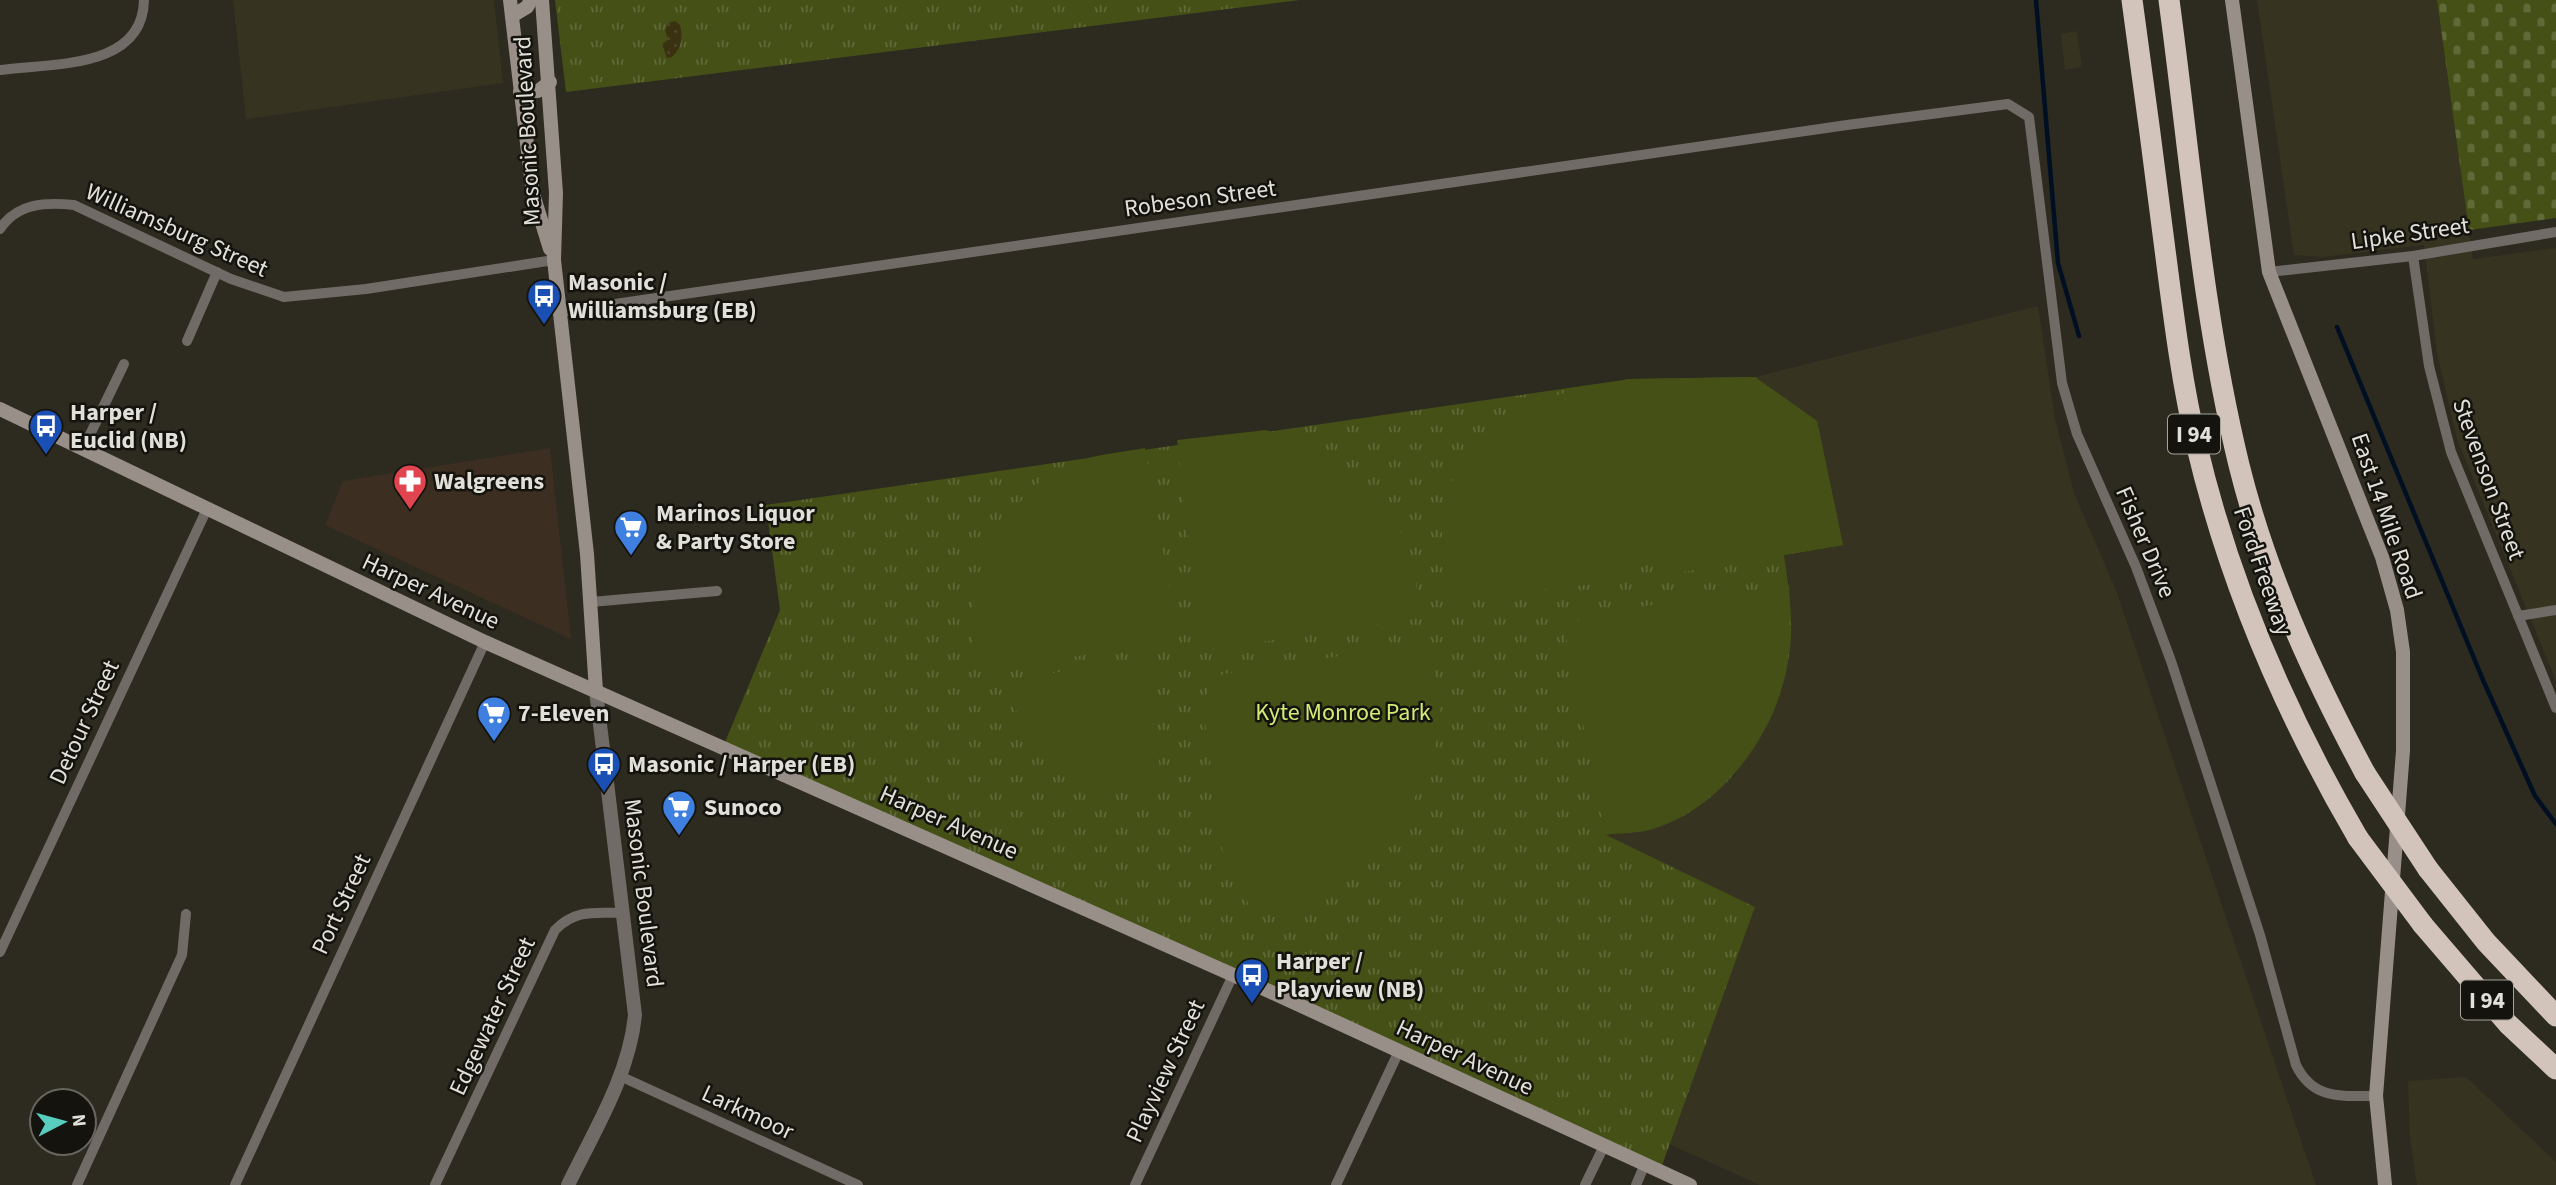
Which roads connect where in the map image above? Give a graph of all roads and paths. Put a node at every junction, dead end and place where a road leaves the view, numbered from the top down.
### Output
1 (144, 0) edge
2 (510, 0) edge
3 (531, 0) edge
4 (542, 0) edge
5 (2132, 0) edge
6 (2169, 0) edge
7 (2232, 0) edge
8 (512, 16) junction
9 (0, 70) edge
10 (550, 82) junction
11 (520, 92) junction
12 (1847, 125) joint
13 (0, 229) edge
14 (2556, 232) edge
15 (2413, 256) junction
16 (554, 260) junction
17 (217, 272) junction
18 (2269, 272) junction
19 (560, 312) junction
20 (187, 341) dead end
21 (124, 364) dead end
22 (0, 410) edge
23 (83, 450) junction
24 (206, 510) junction
25 (717, 591) dead end
26 (591, 602) junction
27 (2556, 610) edge
28 (2518, 616) junction
29 (485, 642) junction
30 (596, 691) junction
31 (2556, 708) edge
32 (623, 914) junction
33 (186, 915) dead end
34 (0, 952) edge
35 (1233, 975) junction
36 (2556, 1016) edge
37 (1399, 1051) junction
38 (2556, 1069) edge
39 (620, 1076) junction
40 (2376, 1096) junction
41 (1604, 1146) junction
42 (1645, 1164) junction
43 (77, 1185) edge
44 (235, 1185) edge
45 (435, 1185) edge
46 (568, 1185) edge
47 (858, 1185) edge
48 (1135, 1185) edge
49 (1336, 1185) edge
50 (1585, 1185) edge
51 (1636, 1185) edge
52 (1690, 1185) edge
53 (2385, 1185) edge

1 - 9 street
2 - 8 main road, Masonic Boulevard
3 - 8 main road
4 - 10 main road, Masonic Boulevard
5 - 38 highway, Ford Freeway / I 94, bridge
6 - 36 highway, Ford Freeway / I 94, bridge
7 - 18 main road, East 14 Mile Road
8 - 11 main road, Masonic Boulevard
10 - 11 main road
10 - 16 main road, Masonic Boulevard
11 - 16 main road, Masonic Boulevard
12 - 19 street, Robeson Street
12 - 40 street, Fisher Drive
13 - 17 street, Williamsburg Street
14 - 15 street, Lipke Street
15 - 18 street, Lipke Street
15 - 28 street, Stevenson Street
16 - 17 street, Williamsburg Street
16 - 19 main road, Masonic Boulevard
17 - 20 street
18 - 40 main road, East 14 Mile Road
19 - 26 main road, Masonic Boulevard
21 - 23 street
22 - 23 main road, Harper Avenue
23 - 24 main road, Harper Avenue
24 - 29 main road, Harper Avenue
24 - 34 street, Detour Street
25 - 26 street
26 - 30 main road, Masonic Boulevard
27 - 28 street
28 - 31 street, Stevenson Street
29 - 30 main road, Harper Avenue
29 - 44 street, Port Street
30 - 32 street, Masonic Boulevard
30 - 35 main road, Harper Avenue
32 - 39 street, Masonic Boulevard
32 - 45 street, Edgewater Street
33 - 43 street
35 - 37 main road, Harper Avenue
35 - 48 street, Playview Street
37 - 41 main road, Harper Avenue
37 - 49 street
39 - 46 street, Masonic Boulevard
39 - 47 street, Larkmoor
40 - 53 main road, East 14 Mile Road
41 - 42 main road, Harper Avenue
41 - 50 street
42 - 51 street
42 - 52 main road, Harper Avenue

